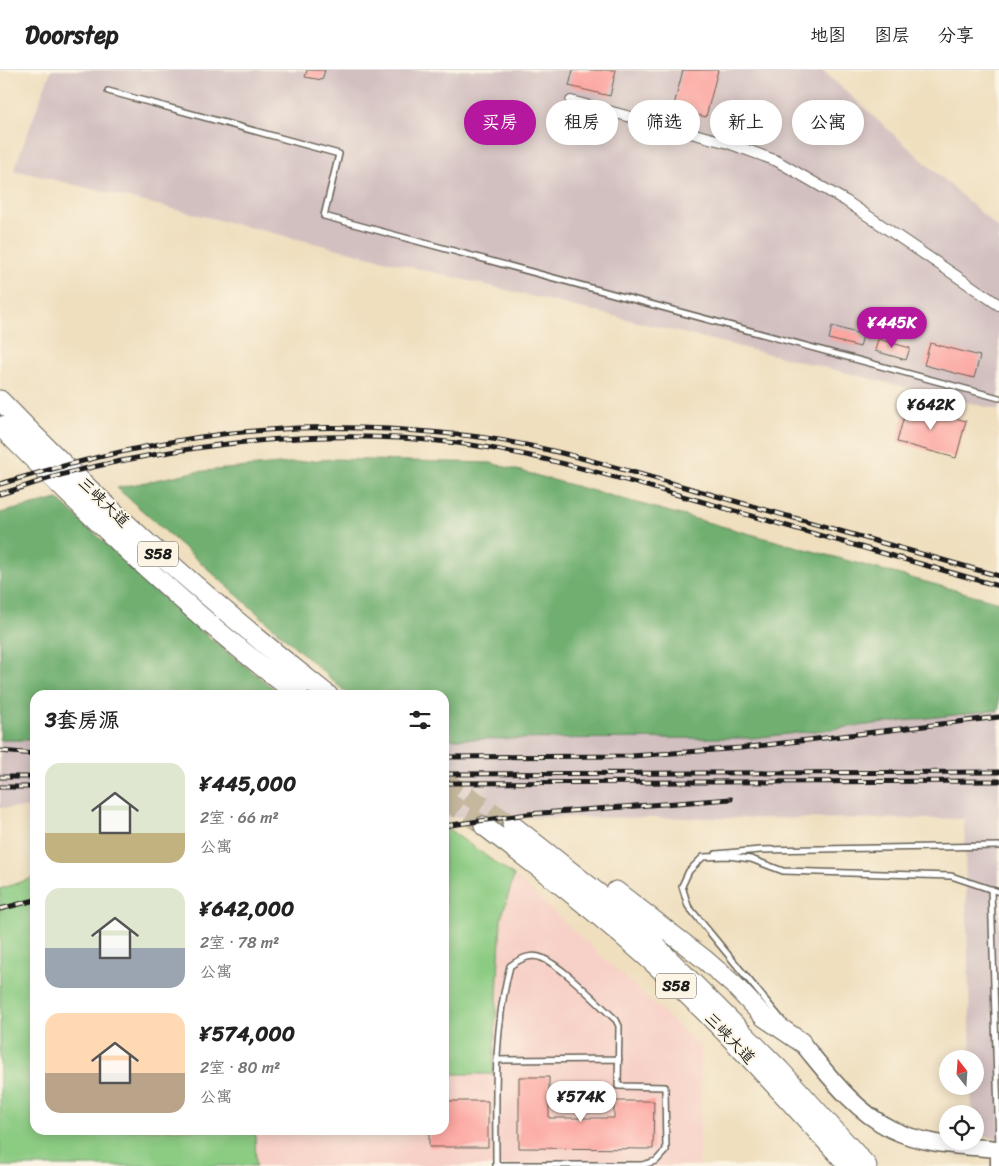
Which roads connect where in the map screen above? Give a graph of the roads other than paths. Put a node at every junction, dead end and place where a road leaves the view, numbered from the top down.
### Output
1 (108, 91) dead end
2 (618, 113) edge
3 (999, 305) edge
4 (999, 398) edge
5 (0, 400) edge
6 (0, 426) edge
7 (293, 690) edge
8 (322, 690) edge
9 (484, 826) tunnel mouth
10 (999, 846) edge
11 (703, 857) junction
12 (991, 889) junction
13 (999, 892) edge
14 (997, 1005) edge
15 (800, 1042) junction
16 (619, 1059) junction
17 (497, 1060) junction
18 (999, 1149) edge
19 (496, 1166) edge
20 (848, 1166) edge
21 (867, 1166) edge
22 (999, 1166) edge

1 - 4 lane
2 - 3 street
5 - 8 highway, 三峡大道 / S58
6 - 7 highway, 三峡大道 / S58
9 - 20 highway, 三峡大道 / S58
10 - 11 lane
11 - 12 lane
11 - 15 lane
12 - 13 lane
12 - 14 lane
14 - 18 lane
15 - 18 main road
15 - 21 highway, 三峡大道 / S58
16 - 17 lane
16 - 17 lane
16 - 19 lane
17 - 19 lane
18 - 22 main road

